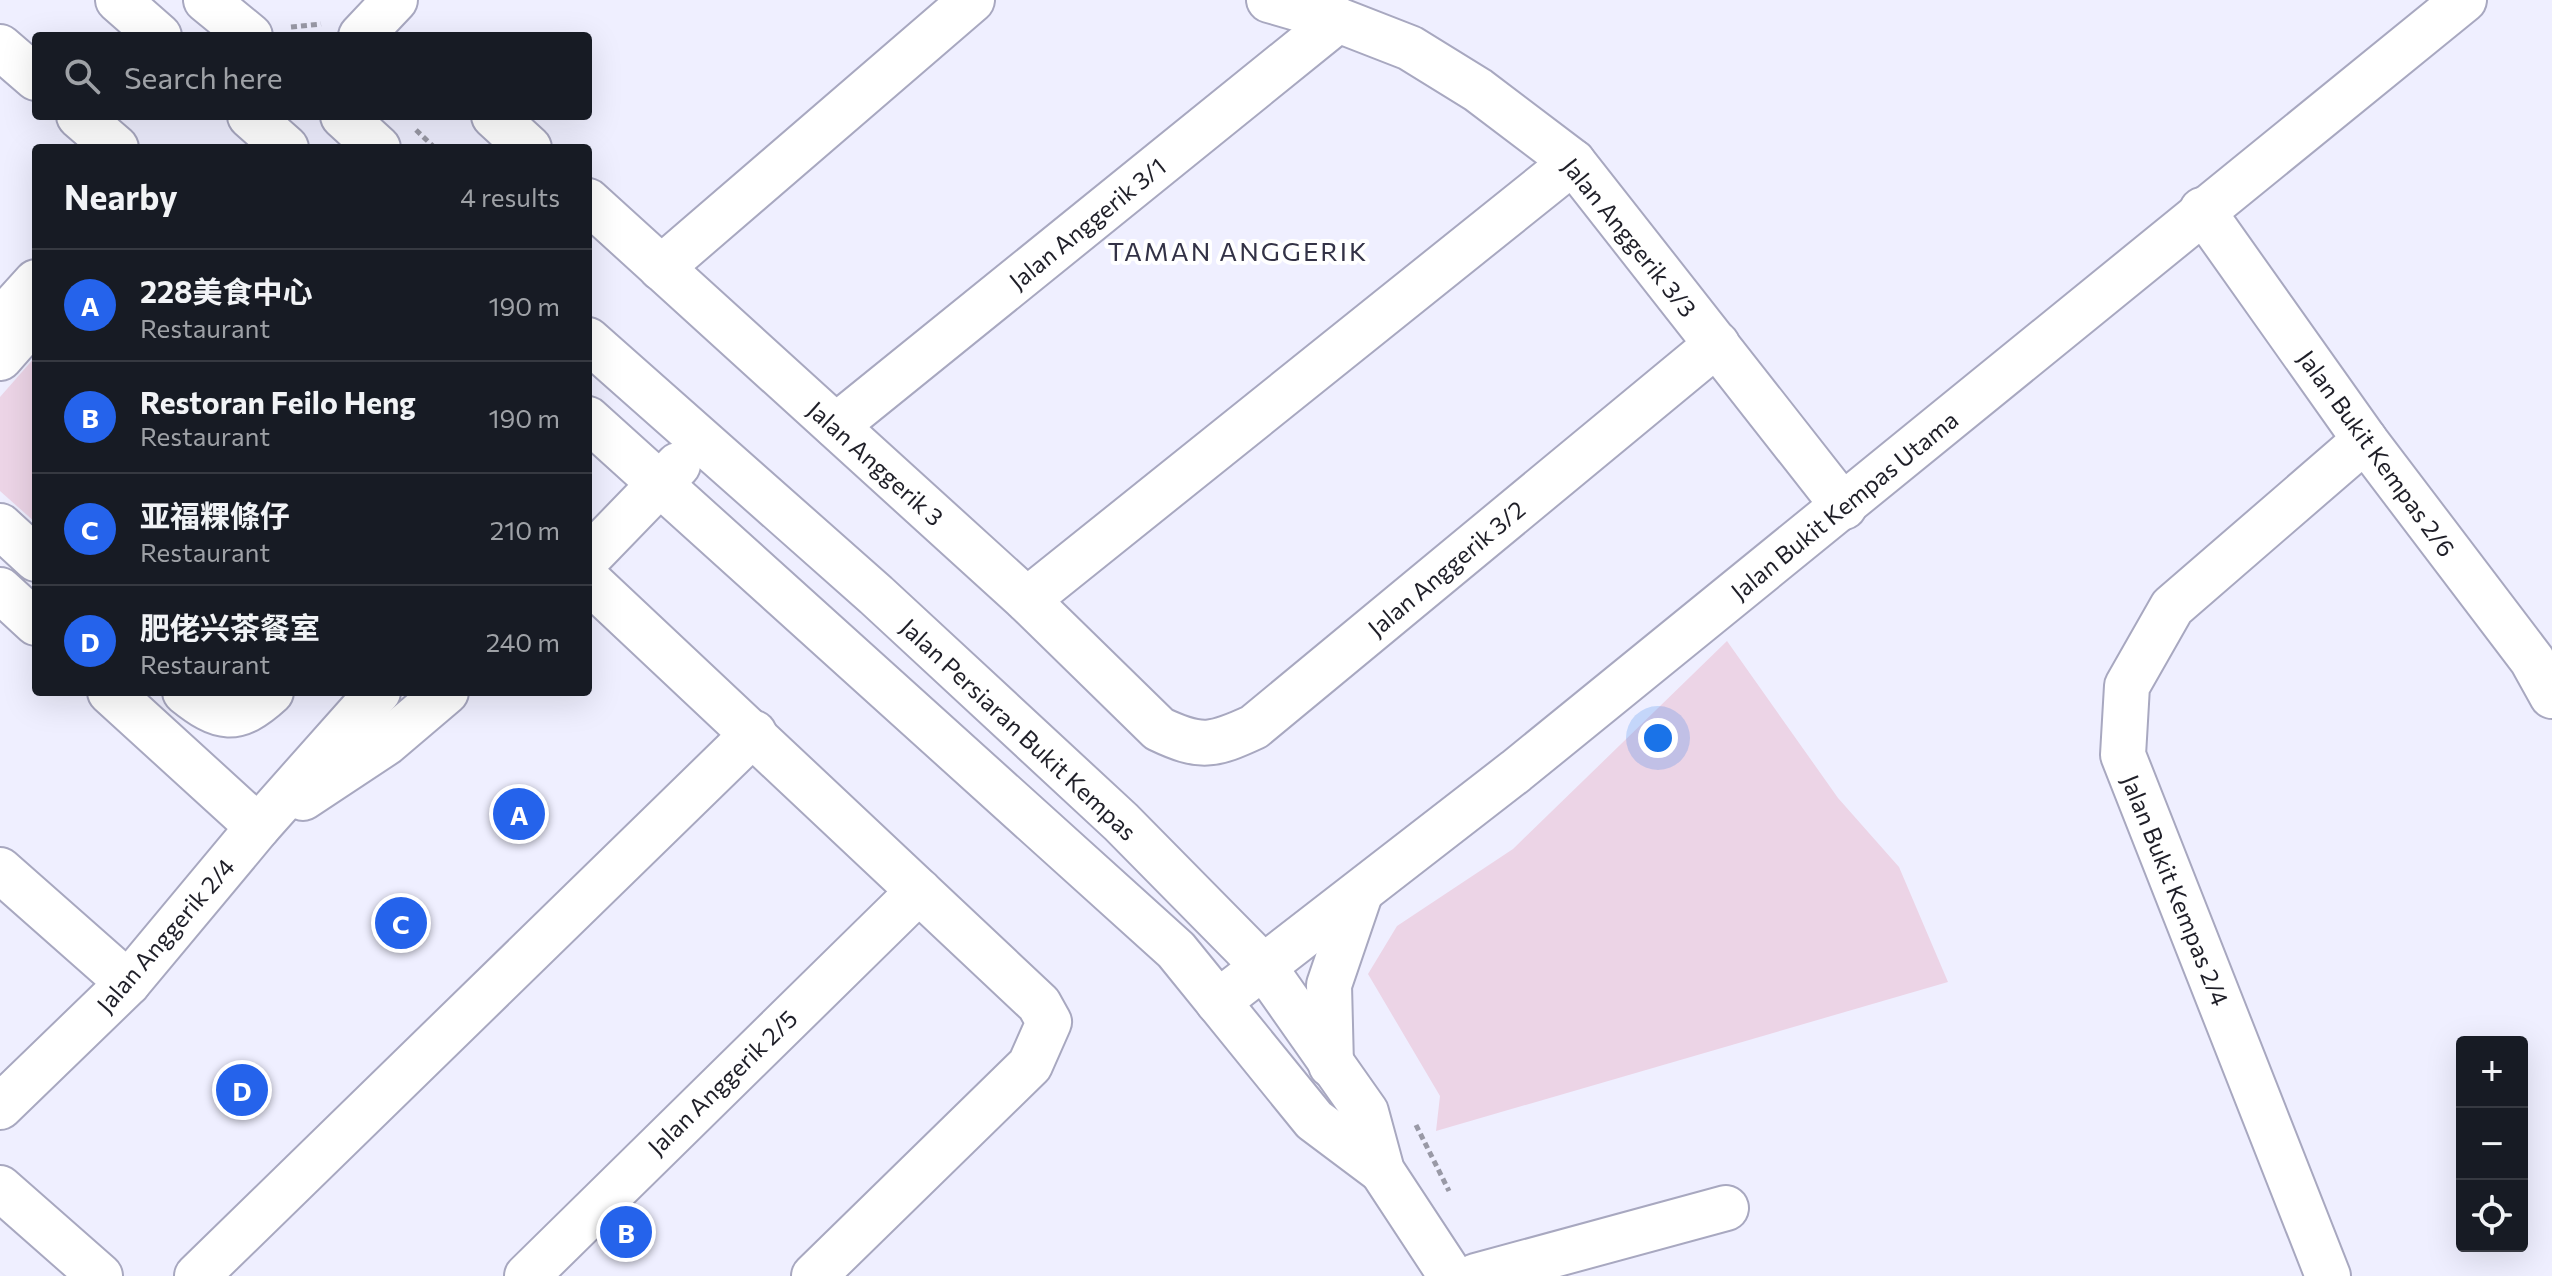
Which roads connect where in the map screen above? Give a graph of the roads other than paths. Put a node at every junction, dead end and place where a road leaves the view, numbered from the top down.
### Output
1 (118, 0) edge
2 (206, 0) edge
3 (972, 0) edge
4 (1269, 0) edge
5 (2464, 0) edge
6 (1338, 20) junction
7 (265, 31) edge
8 (154, 32) edge
9 (0, 47) edge
10 (32, 75) edge
11 (84, 120) edge
12 (347, 120) edge
13 (498, 120) edge
14 (111, 144) edge
15 (374, 144) edge
16 (525, 144) edge
17 (1573, 162) junction
18 (592, 205) edge
19 (2202, 210) junction
20 (661, 268) junction
21 (16, 307) edge
22 (592, 344) edge
23 (1717, 344) junction
24 (0, 358) edge
25 (652, 398) junction
26 (836, 426) junction
27 (2365, 440) junction
28 (595, 441) edge
29 (701, 441) junction
30 (659, 483) junction
31 (1844, 507) junction
32 (0, 526) edge
33 (592, 554) edge
34 (32, 555) edge
35 (592, 584) edge
36 (0, 590) edge
37 (1027, 600) junction
38 (32, 619) edge
39 (114, 696) edge
40 (190, 696) edge
41 (267, 696) edge
42 (373, 696) edge
43 (378, 696) edge
44 (441, 696) edge
45 (2552, 696) edge
46 (404, 728) junction
47 (1159, 729) joint
48 (754, 733) junction
49 (258, 827) junction
50 (0, 870) edge
51 (919, 891) junction
52 (1359, 897) junction
53 (1264, 967) junction
54 (128, 983) junction
55 (1218, 1002) junction
56 (1331, 1065) junction
57 (0, 1107) edge
58 (1382, 1171) junction
59 (6, 1205) edge
60 (1726, 1208) dead end
61 (100, 1276) edge
62 (197, 1276) edge
63 (527, 1276) edge
64 (814, 1276) edge
65 (1451, 1276) edge
66 (1476, 1276) edge
67 (2328, 1276) edge

1 - 8 street
2 - 7 street
3 - 20 street
4 - 6 street, Jalan Anggerik 3/3
5 - 19 street, Jalan Bukit Kempas Utama
6 - 17 street, Jalan Anggerik 3/3
6 - 26 street, Jalan Anggerik 3/1
9 - 10 street
11 - 14 street
12 - 15 street
13 - 16 street
17 - 23 street, Jalan Anggerik 3/3
17 - 37 street
18 - 20 street, Jalan Anggerik 3
19 - 27 street, Jalan Bukit Kempas 2/6
19 - 31 street, Jalan Bukit Kempas Utama
20 - 26 street, Jalan Anggerik 3
21 - 24 street
22 - 25 street, Jalan Persiaran Bukit Kempas
23 - 31 street, Jalan Anggerik 3/3
23 - 47 street, Jalan Anggerik 3/2
25 - 28 street
25 - 29 street, Jalan Persiaran Bukit Kempas
26 - 37 street, Jalan Anggerik 3
27 - 45 street, Jalan Bukit Kempas 2/6
27 - 67 street, Jalan Bukit Kempas 2/4
28 - 30 street, Jalan Persiaran Bukit Kempas
29 - 30 street
29 - 53 street, Jalan Persiaran Bukit Kempas
30 - 33 street
30 - 55 street, Jalan Persiaran Bukit Kempas
31 - 52 street, Jalan Bukit Kempas Utama
32 - 34 street
35 - 48 street
36 - 38 street
37 - 47 street, Jalan Anggerik 3
39 - 49 street
40 - 41 street
42 - 49 street, Jalan Anggerik 2/4
43 - 46 street
44 - 46 street, Jalan Anggerik 2/4
46 - 49 street, Jalan Anggerik 2/4
48 - 51 street
48 - 62 street
49 - 54 street, Jalan Anggerik 2/4
50 - 54 street
51 - 63 street, Jalan Anggerik 2/5
51 - 64 street
52 - 53 street, Jalan Bukit Kempas Utama
52 - 56 street
53 - 55 street, Jalan Bukit Kempas Utama
53 - 56 street, Jalan Persiaran Bukit Kempas
54 - 57 street, Jalan Anggerik 2/4
55 - 58 street, Jalan Persiaran Bukit Kempas
56 - 58 street, Jalan Persiaran Bukit Kempas
58 - 65 street, Jalan Persiaran Bukit Kempas
59 - 61 street
60 - 66 street

